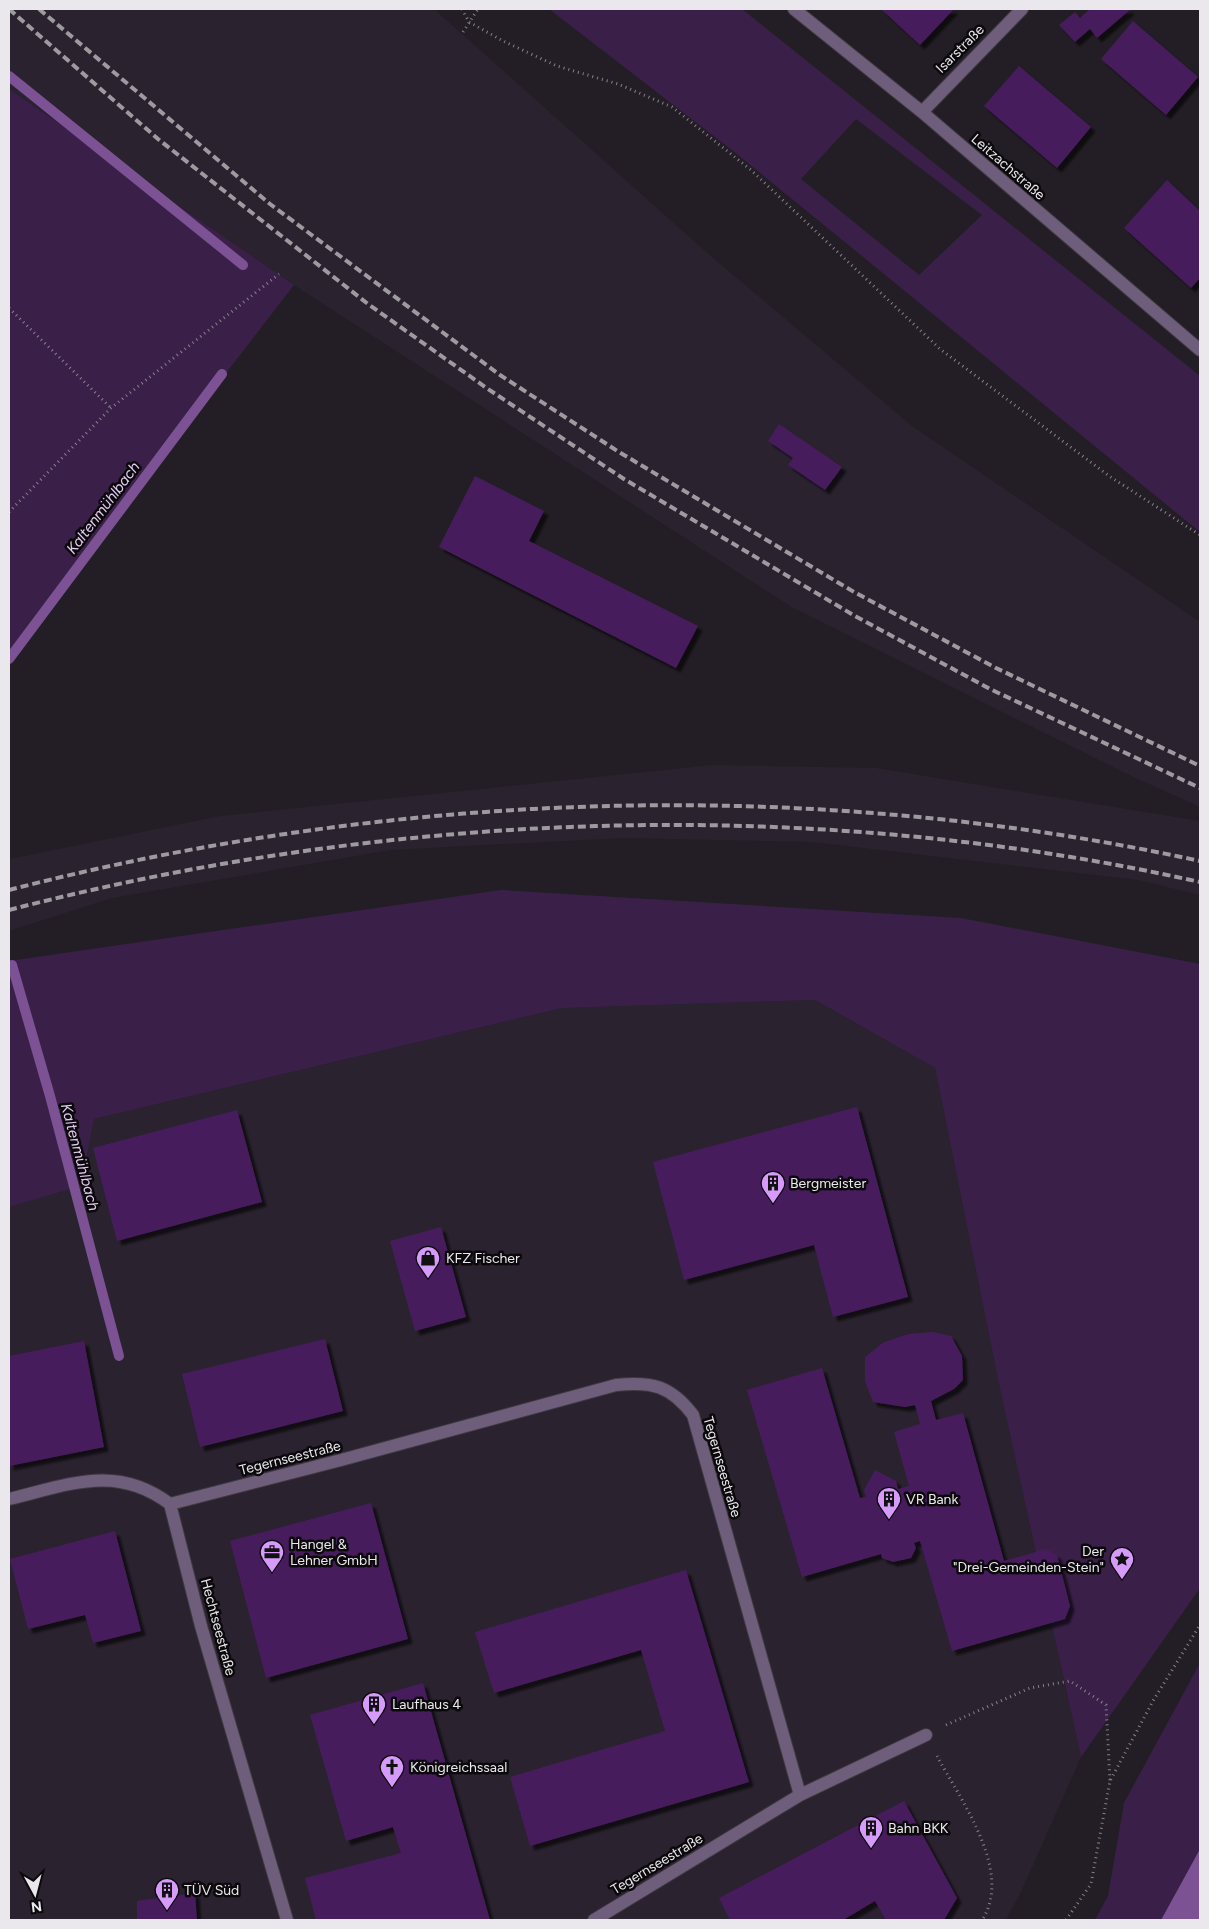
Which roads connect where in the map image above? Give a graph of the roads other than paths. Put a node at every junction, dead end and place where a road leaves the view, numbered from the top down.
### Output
1 (794, 9) edge
2 (1022, 9) edge
3 (922, 112) junction
4 (1200, 350) edge
5 (9, 1499) edge
6 (170, 1504) junction
7 (926, 1735) road end
8 (800, 1795) junction
9 (287, 1920) edge
10 (594, 1920) edge

1 - 3 street, Leitzachstraße
2 - 3 street, Isarstraße
3 - 4 street, Leitzachstraße
5 - 6 street
6 - 8 street, Tegernseestraße
6 - 9 street, Hechtseestraße
7 - 8 street
8 - 10 street, Tegernseestraße

